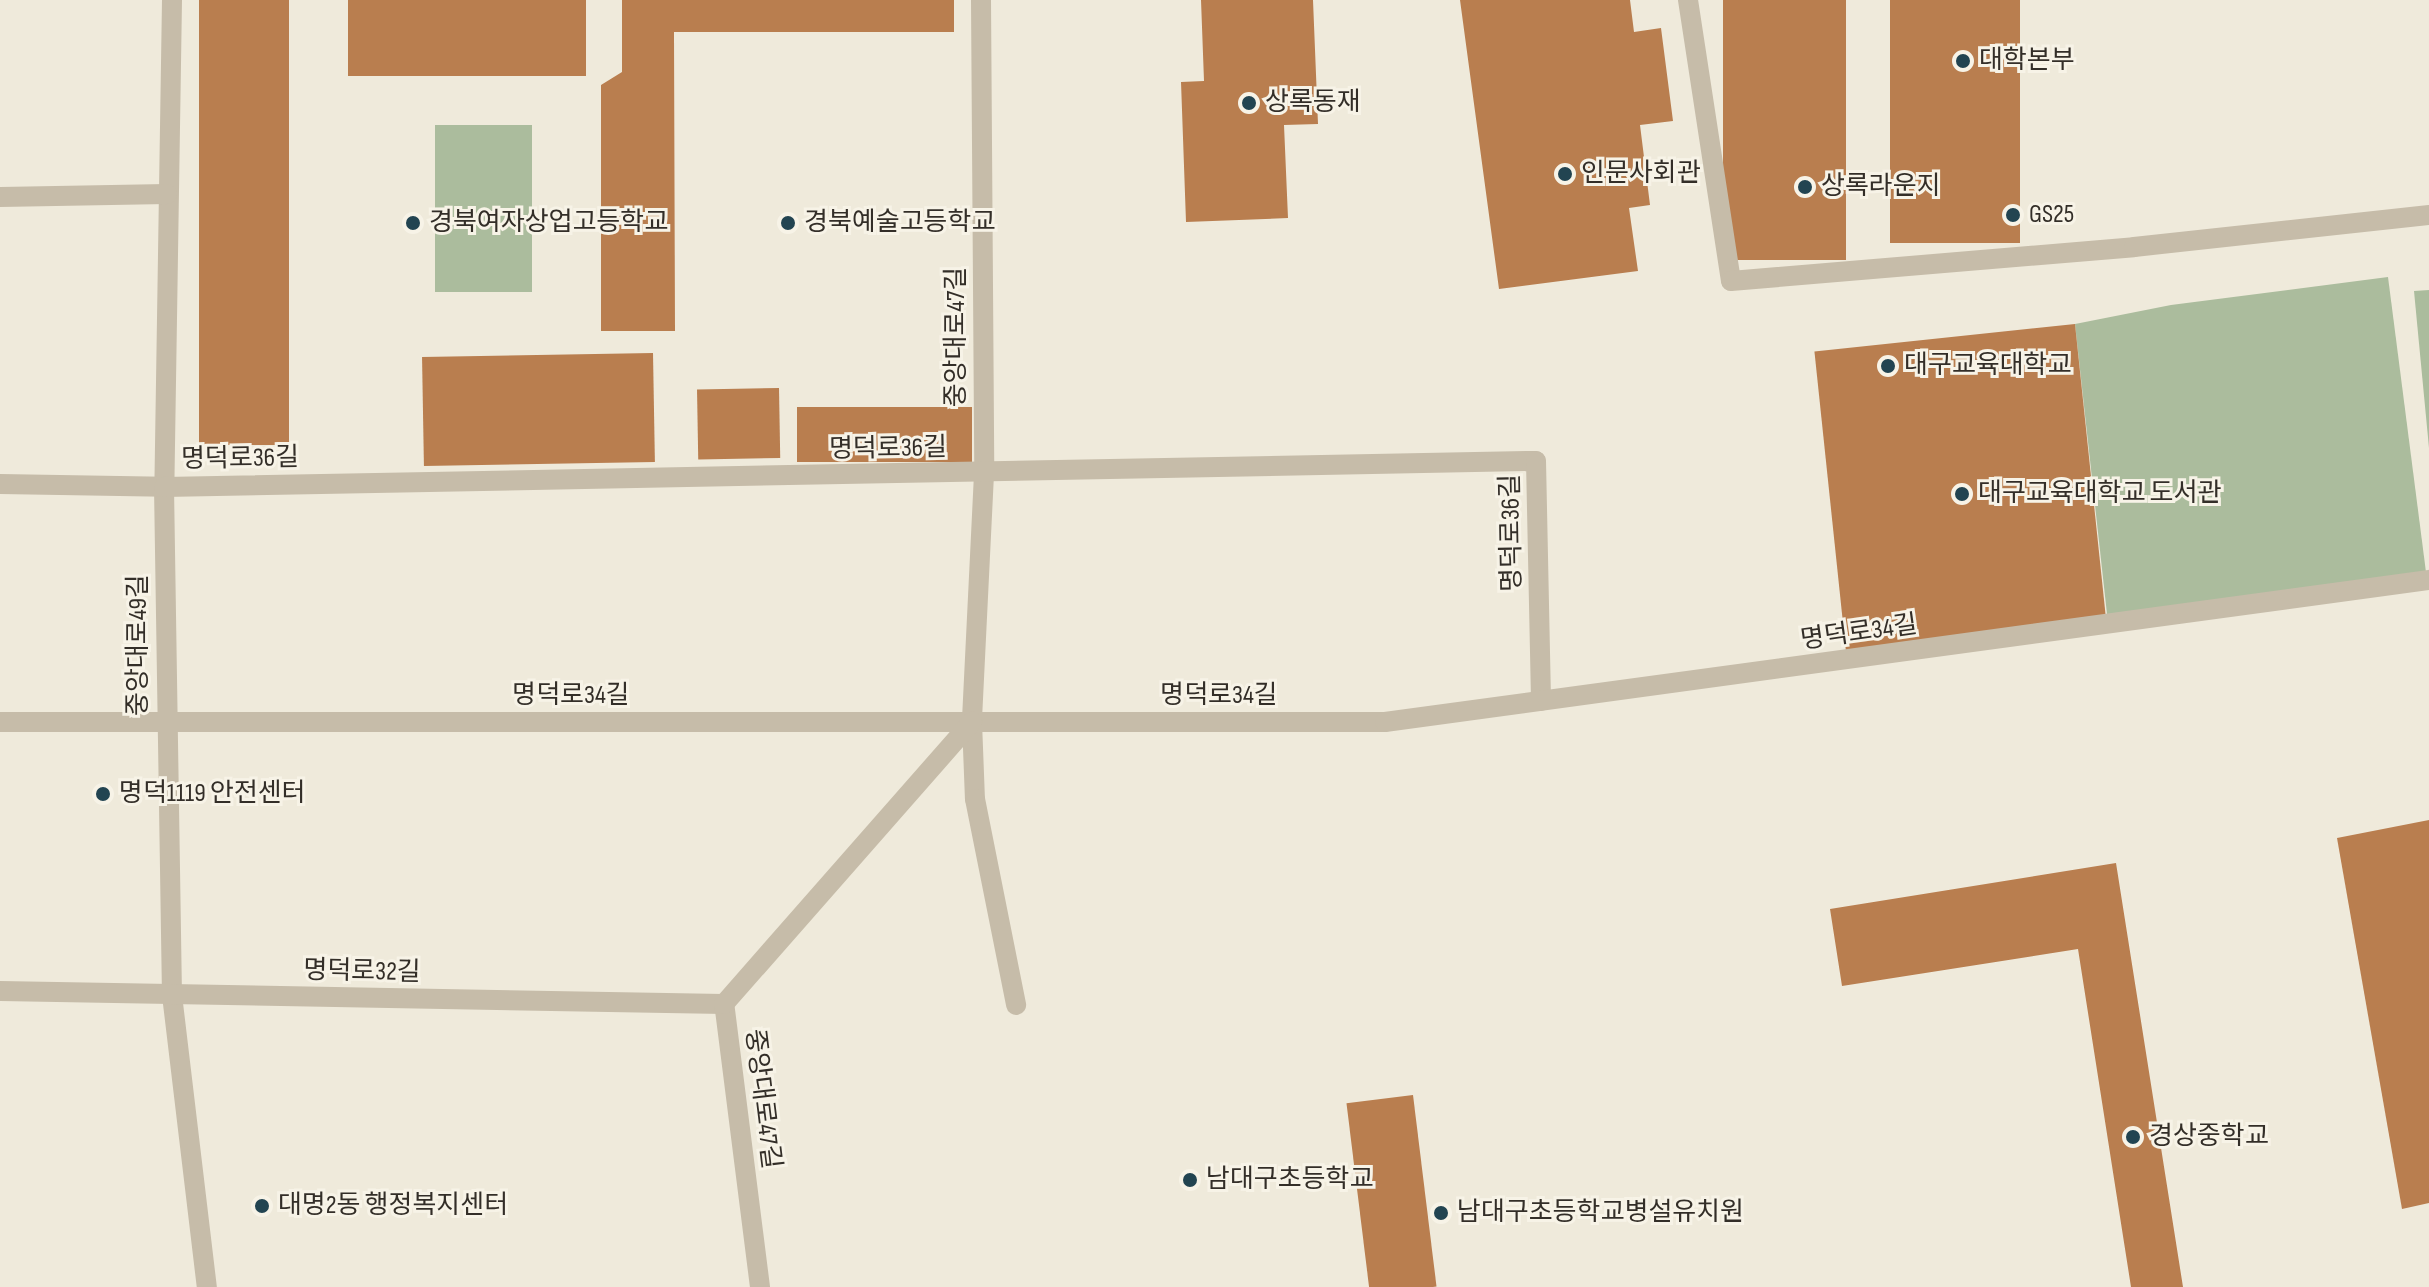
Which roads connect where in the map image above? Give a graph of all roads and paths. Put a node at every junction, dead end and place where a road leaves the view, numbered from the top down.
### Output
1 (172, 0) edge
2 (981, 0) edge
3 (1688, 0) edge
4 (167, 194) junction
5 (0, 197) edge
6 (2429, 215) edge
7 (984, 474) junction
8 (0, 484) edge
9 (164, 487) junction
10 (2429, 580) edge
11 (1541, 701) junction
12 (0, 722) edge
13 (165, 722) junction
14 (972, 722) junction
15 (0, 991) edge
16 (172, 995) junction
17 (724, 1004) junction
18 (1016, 1005) dead end
19 (207, 1287) edge
20 (760, 1287) edge

1 - 4 street, 중앙대로49길
2 - 7 street, 중앙대로47길
3 - 6 street
4 - 5 street
4 - 9 street, 중앙대로49길
7 - 9 street, 명덕로36길
7 - 11 street, 명덕로36길
7 - 14 street, 중앙대로47길
8 - 9 street, 명덕로36길
9 - 13 street, 중앙대로49길
10 - 11 street, 명덕로34길
11 - 14 street, 명덕로34길
12 - 13 street, 명덕로34길
13 - 14 street, 명덕로34길
13 - 16 street, 중앙대로49길
14 - 17 street, 중앙대로47길
14 - 18 street, 중앙대로47길
15 - 16 street, 명덕로32길
16 - 17 street, 명덕로32길
16 - 19 street, 중앙대로49길
17 - 20 street, 중앙대로47길

